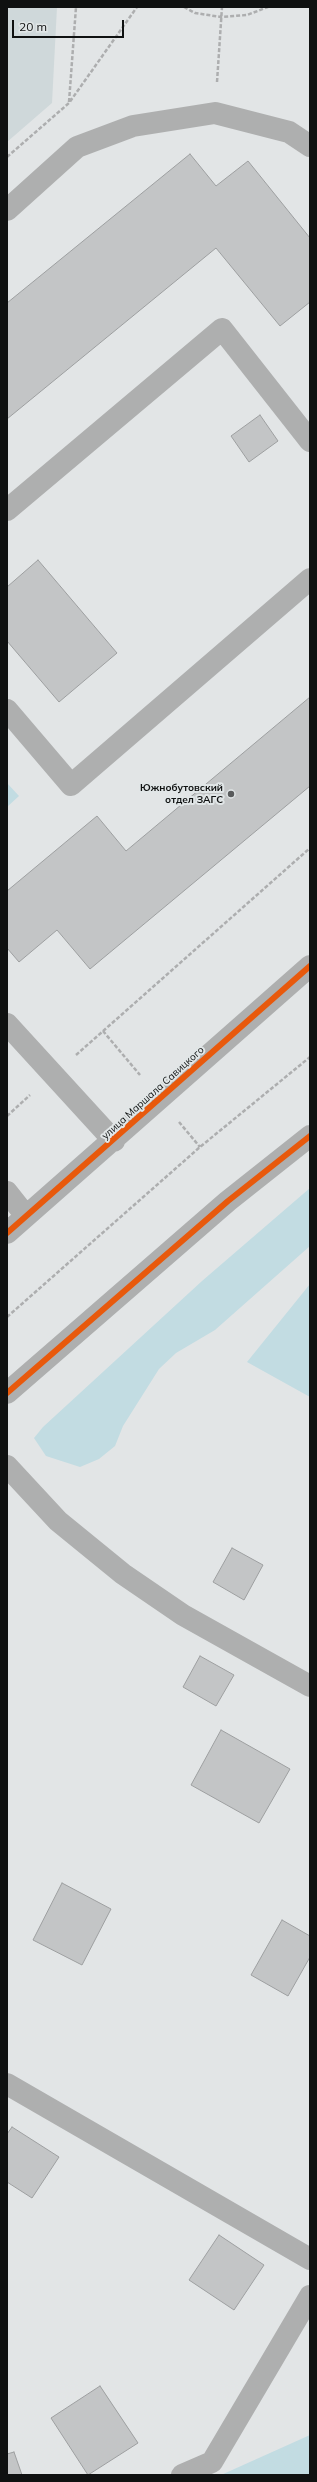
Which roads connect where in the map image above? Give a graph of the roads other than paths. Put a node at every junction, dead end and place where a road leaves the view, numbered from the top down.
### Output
1 (310, 146) edge
2 (7, 210) edge
3 (310, 441) edge
4 (7, 510) edge
5 (310, 579) edge
6 (7, 710) edge
7 (310, 966) edge
8 (7, 1024) edge
9 (310, 1136) edge
10 (114, 1140) junction
11 (7, 1192) edge
12 (26, 1216) junction
13 (7, 1233) edge
14 (7, 1393) edge
15 (7, 1466) edge
16 (310, 1686) edge
17 (7, 2084) edge
18 (310, 2259) edge
19 (310, 2296) edge
20 (182, 2475) edge

1 - 2 street
3 - 4 street
5 - 6 street
7 - 10 street, улица Маршала Савицкого
8 - 10 street
9 - 14 street
10 - 12 street, улица Маршала Савицкого
11 - 12 street
12 - 13 street, улица Маршала Савицкого
15 - 16 street
17 - 18 street
19 - 20 street

